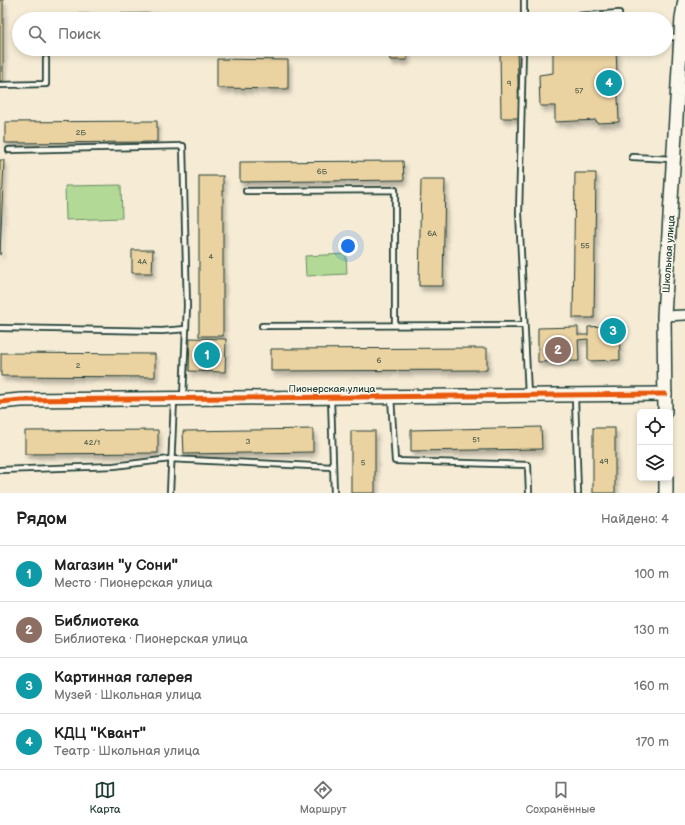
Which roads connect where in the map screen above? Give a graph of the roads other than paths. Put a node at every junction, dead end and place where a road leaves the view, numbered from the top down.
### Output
1 (524, 0) edge
2 (685, 0) edge
3 (524, 12) edge
4 (673, 37) edge
5 (681, 37) junction
6 (522, 56) edge
7 (46, 59) dead end
8 (0, 85) edge
9 (8, 150) dead end
10 (632, 157) dead end
11 (673, 159) junction
12 (246, 191) dead end
13 (685, 315) edge
14 (664, 316) junction
15 (395, 325) junction
16 (524, 325) junction
17 (262, 326) dead end
18 (0, 328) edge
19 (186, 329) junction
20 (665, 394) junction
21 (528, 395) junction
22 (575, 395) junction
23 (391, 396) junction
24 (332, 397) junction
25 (178, 398) junction
26 (0, 402) edge
27 (665, 409) edge
28 (170, 460) junction
29 (333, 467) junction
30 (0, 470) edge
31 (666, 481) edge
32 (170, 493) edge
33 (334, 493) edge
34 (529, 493) edge
35 (578, 493) edge
36 (666, 493) edge

1 - 3 lane
2 - 5 street, Школьная улица
4 - 5 lane
5 - 11 street, Школьная улица
6 - 16 lane
7 - 8 lane
9 - 19 lane
10 - 11 lane
11 - 14 street, Школьная улица
12 - 15 lane
13 - 14 street
14 - 20 street, Школьная улица
15 - 16 lane
15 - 17 lane
16 - 21 lane
18 - 19 lane
19 - 25 lane
20 - 22 street, Пионерская улица
20 - 27 street, Школьная улица
21 - 22 street, Пионерская улица
21 - 23 street, Пионерская улица
22 - 35 lane
23 - 24 street, Пионерская улица
23 - 34 lane
24 - 25 street, Пионерская улица
24 - 29 lane
25 - 26 street, Пионерская улица
25 - 28 lane
28 - 29 lane
28 - 30 lane
28 - 32 lane
29 - 33 lane
31 - 36 street

